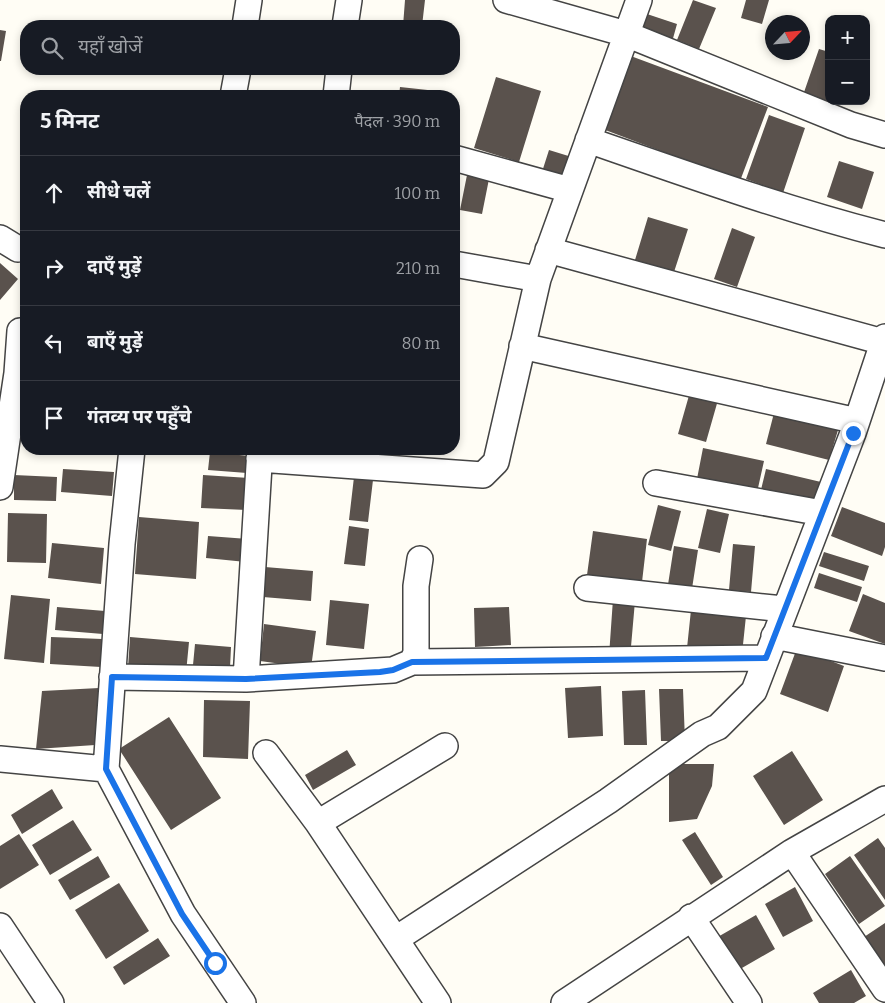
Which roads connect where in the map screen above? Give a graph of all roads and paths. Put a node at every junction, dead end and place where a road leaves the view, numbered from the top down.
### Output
1 (249, 0) edge
2 (349, 0) edge
3 (506, 0) edge
4 (639, 0) edge
5 (245, 20) edge
6 (346, 20) edge
7 (626, 34) junction
8 (237, 75) edge
9 (338, 75) edge
10 (234, 90) edge
11 (337, 90) edge
12 (885, 135) edge
13 (588, 140) junction
14 (460, 160) edge
15 (570, 190) junction
16 (885, 235) edge
17 (548, 250) junction
18 (460, 265) edge
19 (538, 280) junction
20 (20, 335) edge
21 (884, 339) edge
22 (522, 346) junction
23 (20, 352) edge
24 (0, 362) edge
25 (857, 421) junction
26 (131, 455) edge
27 (260, 455) edge
28 (293, 455) edge
29 (358, 457) edge
30 (656, 483) dead end
31 (0, 487) edge
32 (822, 512) junction
33 (420, 559) dead end
34 (587, 588) dead end
35 (783, 609) junction
36 (770, 647) junction
37 (885, 658) edge
38 (412, 662) junction
39 (112, 677) junction
40 (246, 679) junction
41 (445, 746) dead end
42 (266, 753) dead end
43 (0, 760) edge
44 (106, 769) junction
45 (885, 799) edge
46 (318, 823) junction
47 (792, 852) junction
48 (691, 917) junction
49 (0, 926) edge
50 (396, 939) junction
51 (885, 989) edge
52 (52, 1003) edge
53 (243, 1003) edge
54 (438, 1003) edge
55 (564, 1003) edge
56 (749, 1003) edge

1 - 5 street
2 - 6 street
3 - 7 street
4 - 7 street
7 - 12 street
7 - 13 street
8 - 10 street
9 - 11 street
13 - 15 street
13 - 16 street
14 - 15 street
15 - 17 street
17 - 19 street
17 - 21 street
18 - 19 street
19 - 22 street
20 - 24 street
21 - 25 street
22 - 25 street
22 - 29 street
23 - 31 street
25 - 32 street
26 - 39 street
27 - 40 street
28 - 29 street
30 - 32 street
32 - 35 street
33 - 38 street
34 - 35 street
35 - 36 street
36 - 37 street
36 - 38 street
36 - 50 street
38 - 40 street
39 - 40 street
39 - 44 street
41 - 46 street
42 - 46 street
43 - 44 street
44 - 53 street
45 - 47 street
46 - 50 street
47 - 48 street
47 - 51 street
48 - 55 street
48 - 56 street
49 - 52 street
50 - 54 street

